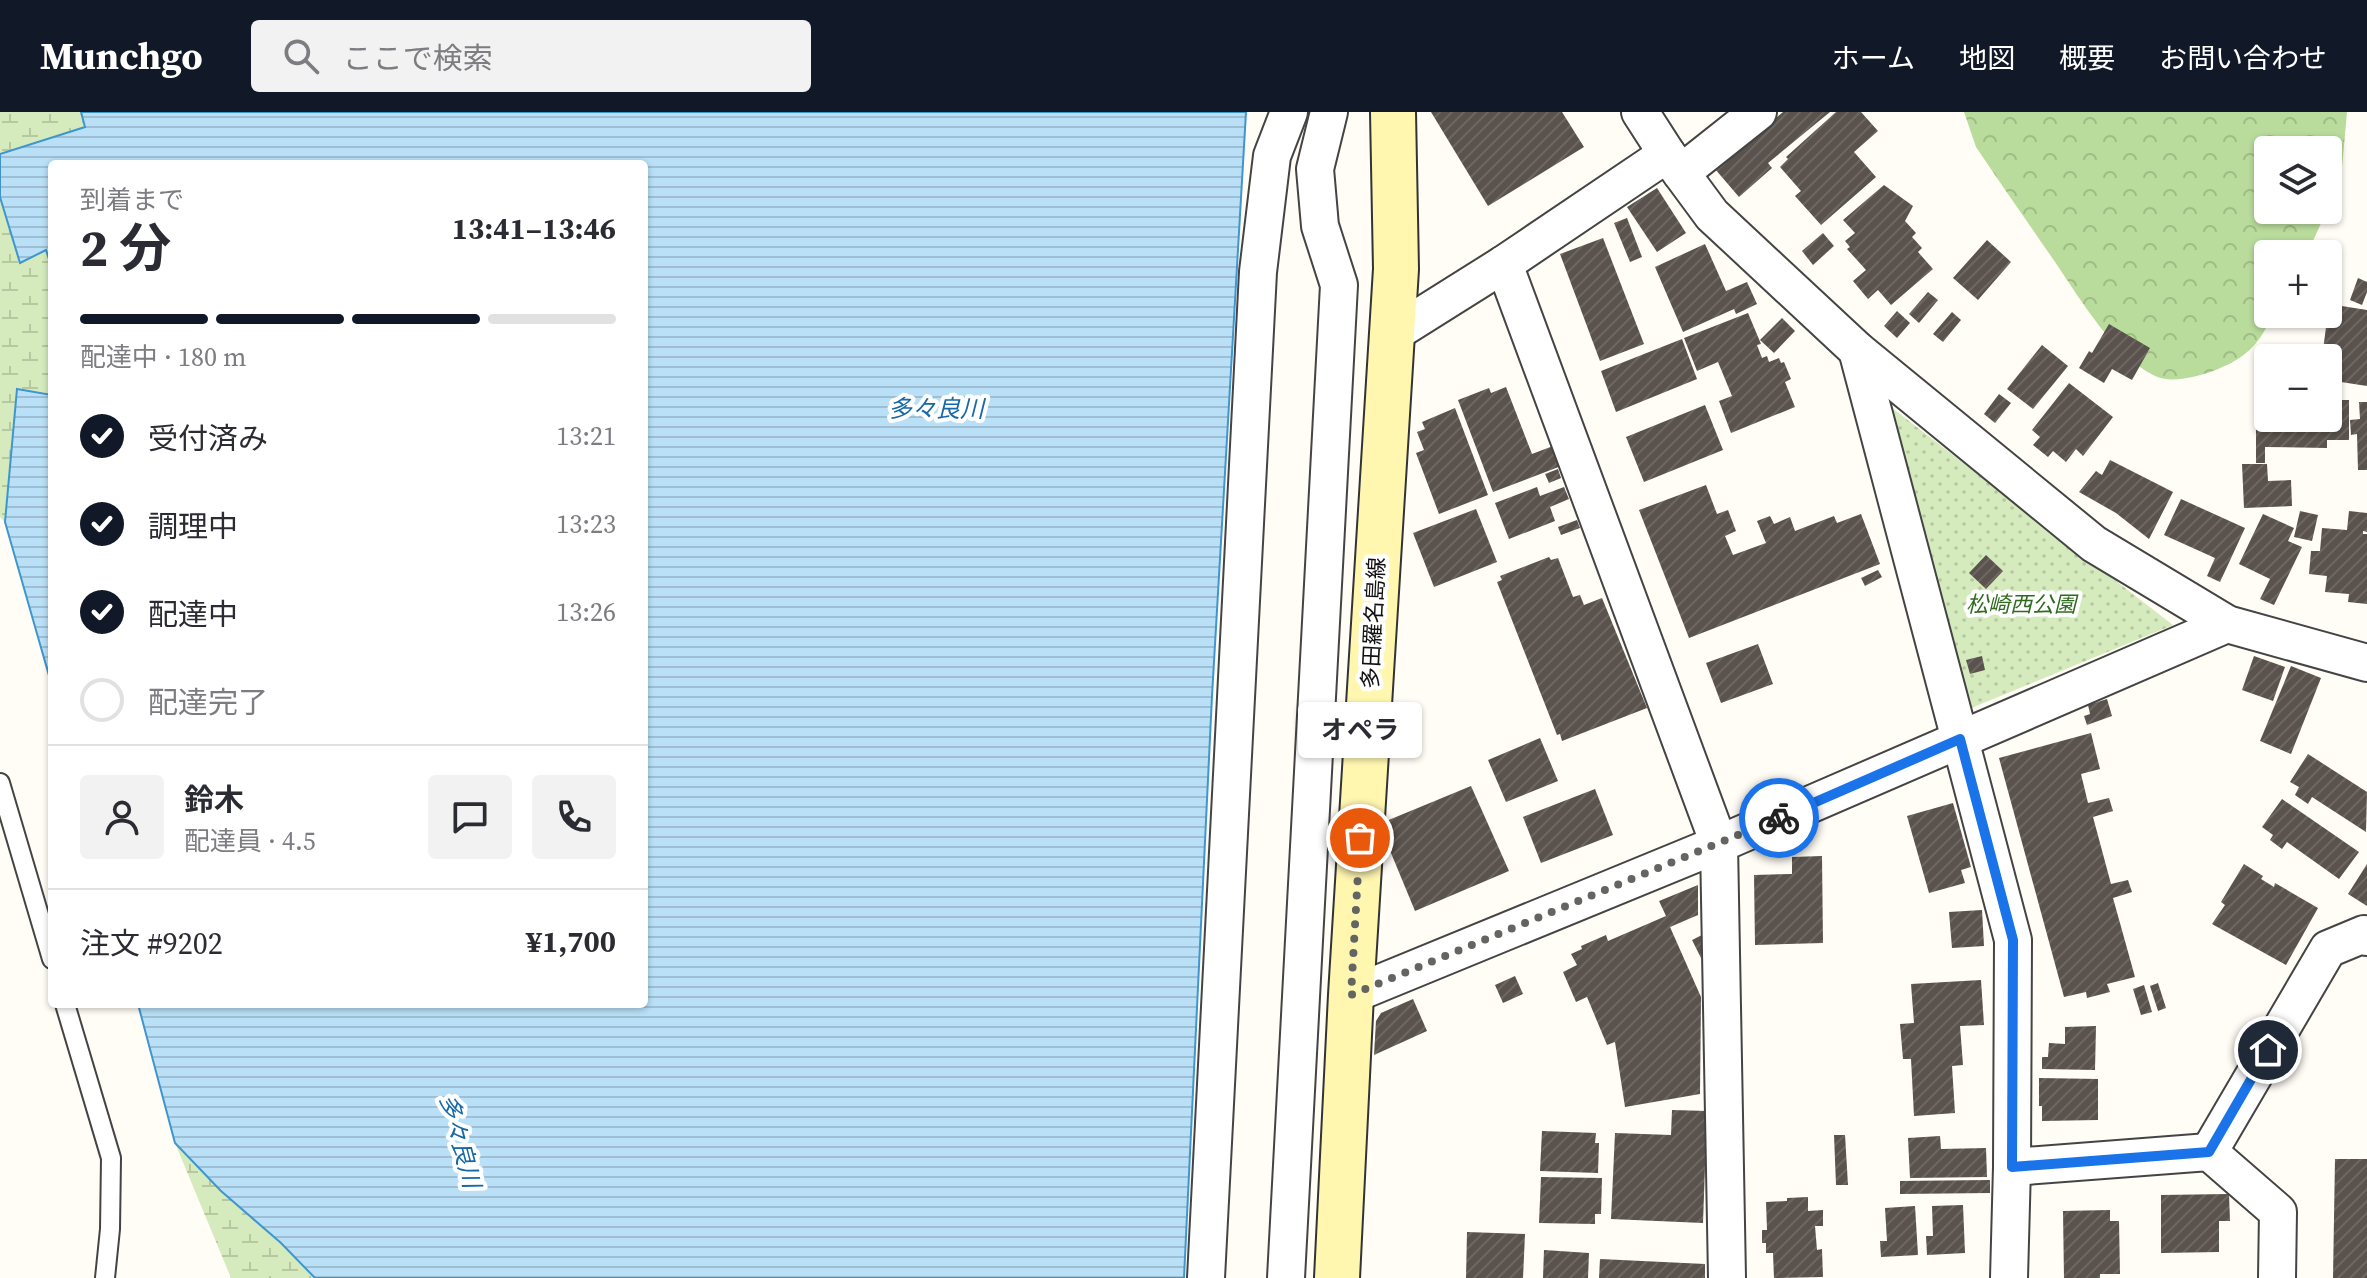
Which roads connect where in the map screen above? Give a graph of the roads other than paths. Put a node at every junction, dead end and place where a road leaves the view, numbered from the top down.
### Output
1 (1289, 112) edge
2 (1329, 112) edge
3 (1393, 112) edge
4 (1640, 112) edge
5 (1758, 112) edge
6 (1674, 163) junction
7 (1504, 264) junction
8 (1391, 335) junction
9 (1857, 350) junction
10 (2227, 624) junction
11 (2367, 663) edge
12 (1960, 739) junction
13 (0, 783) edge
14 (1719, 844) junction
15 (2367, 937) edge
16 (48, 945) edge
17 (1351, 995) junction
18 (66, 1008) edge
19 (2209, 1152) junction
20 (2012, 1167) junction
21 (105, 1278) edge
22 (1206, 1278) edge
23 (1286, 1278) edge
24 (1337, 1278) edge
25 (1727, 1278) edge
26 (2009, 1278) edge
27 (2277, 1278) edge

1 - 22 street
2 - 23 street
3 - 8 main road, 多田羅名島線
4 - 6 street
5 - 6 street
6 - 7 street
6 - 9 street
7 - 8 street
7 - 14 street
8 - 17 main road, 多田羅名島線
9 - 10 street
9 - 12 street
10 - 11 street
10 - 12 street
12 - 14 street
12 - 20 street
13 - 16 lane
14 - 17 street
14 - 25 street
15 - 19 street
17 - 24 main road, 多田羅名島線
18 - 21 lane
19 - 20 street
19 - 27 street
20 - 26 street

